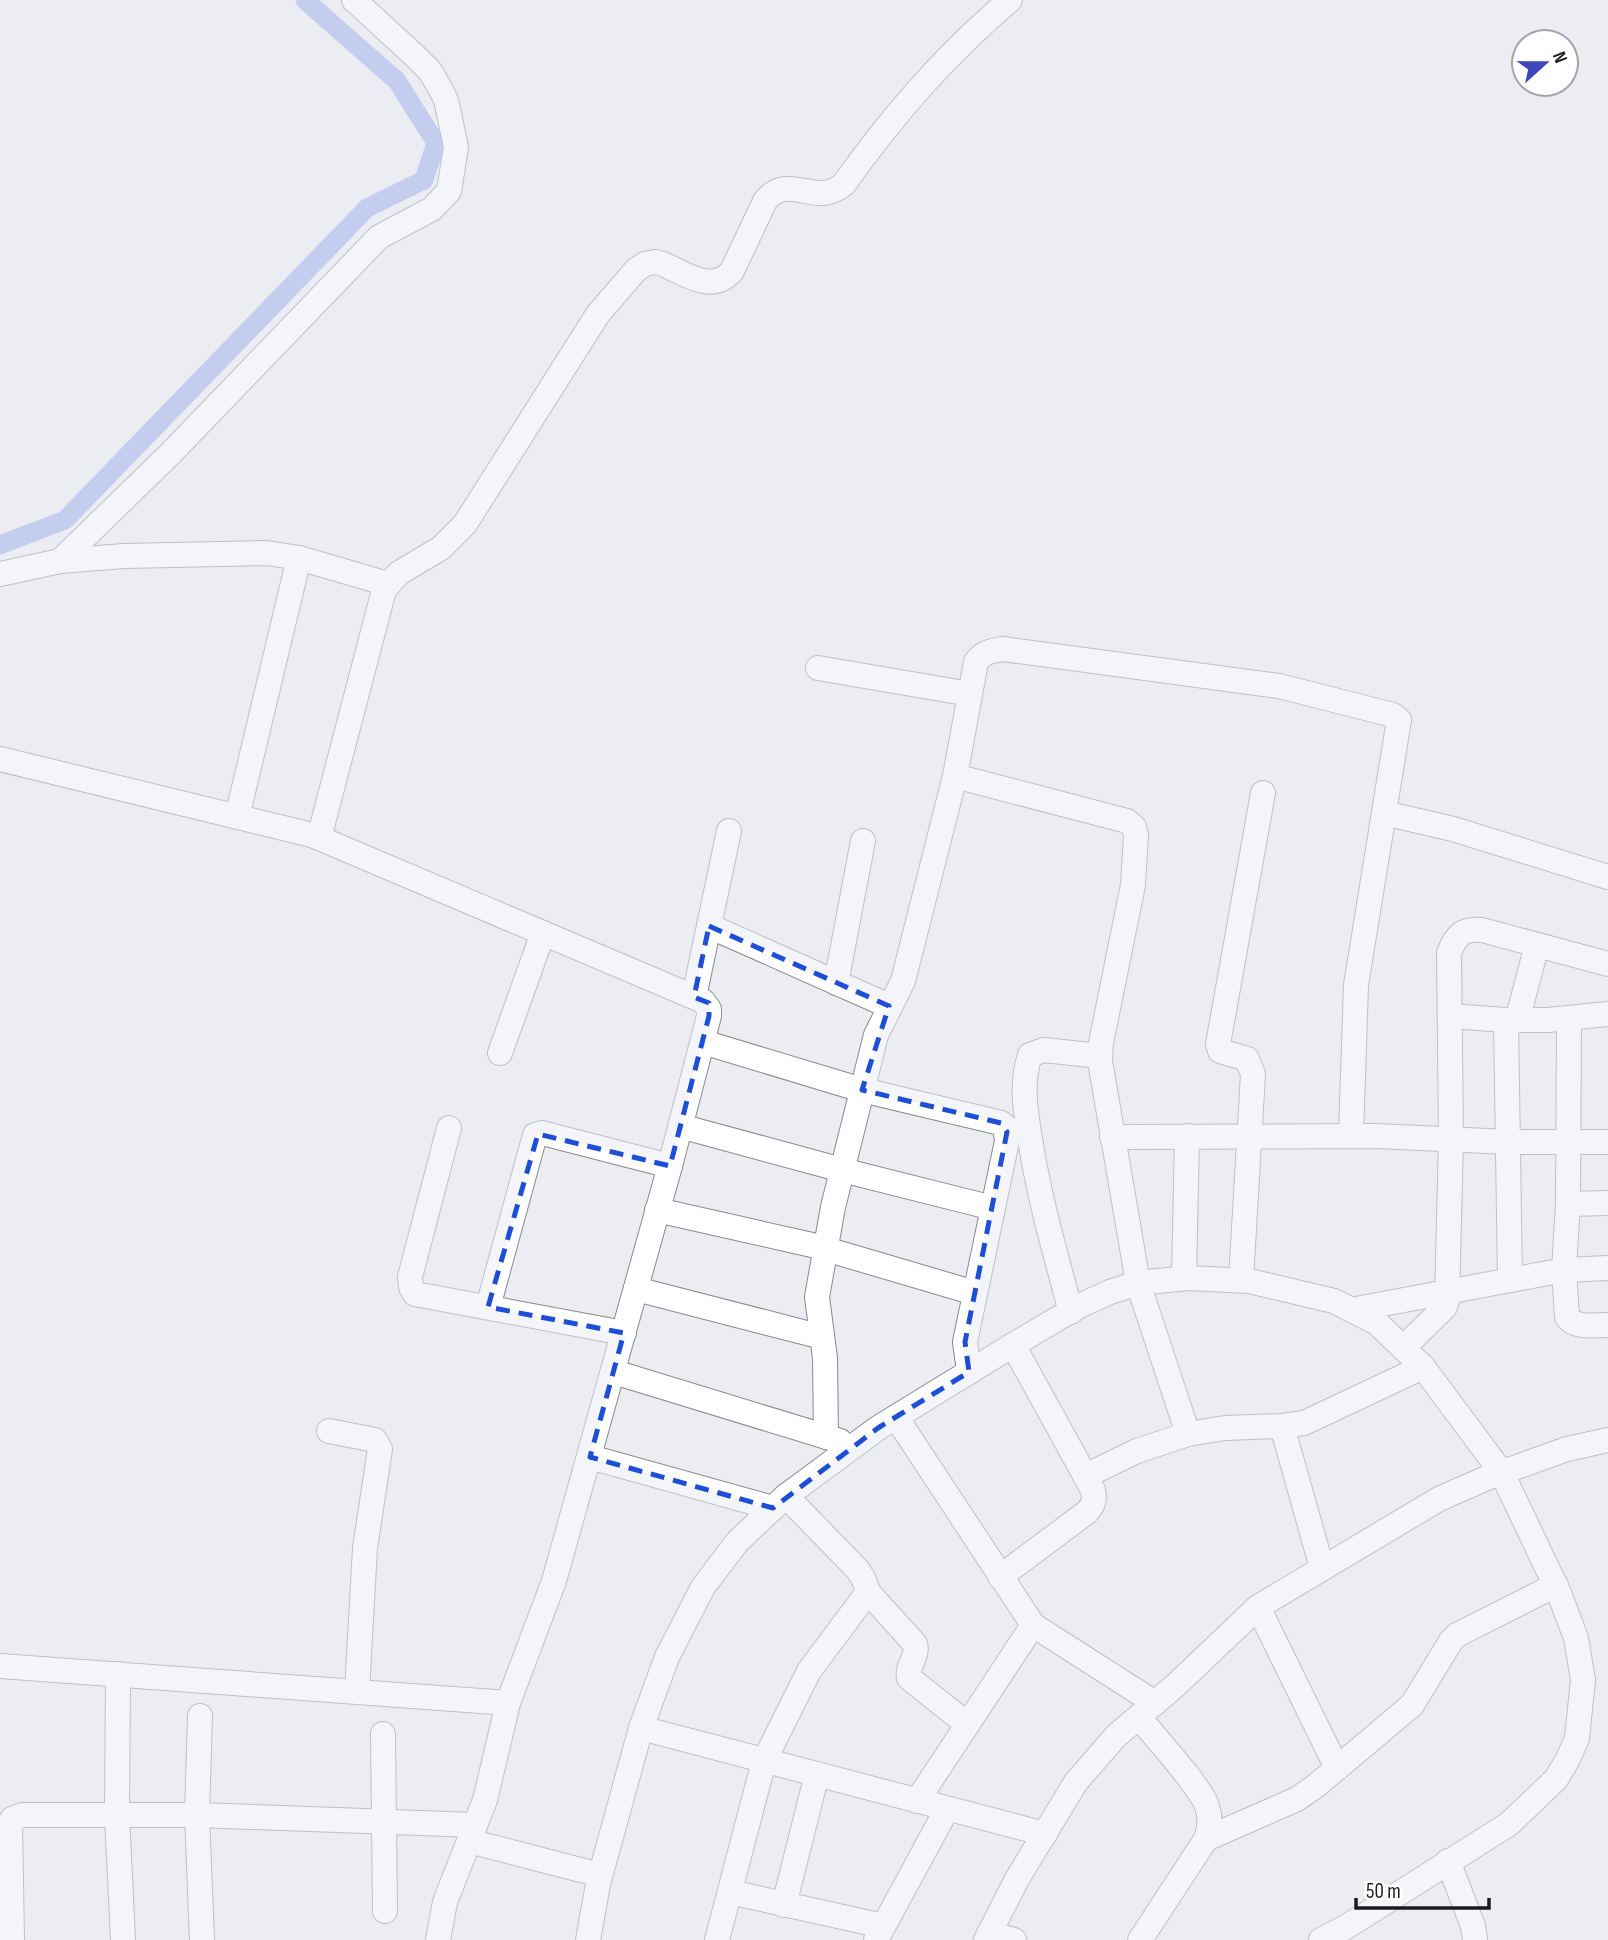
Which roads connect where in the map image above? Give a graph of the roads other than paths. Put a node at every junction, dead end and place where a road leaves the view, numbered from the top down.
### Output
1 (354, 0) edge
2 (1010, 0) edge
3 (299, 558) junction
4 (60, 561) junction
5 (0, 574) edge
6 (388, 584) junction
7 (818, 668) dead end
8 (970, 694) junction
9 (0, 759) edge
10 (955, 776) junction
11 (1263, 793) dead end
12 (1384, 813) junction
13 (237, 817) junction
14 (729, 831) dead end
15 (319, 838) junction
16 (863, 841) dead end
17 (1608, 877) edge
18 (709, 926) junction
19 (543, 933) junction
20 (1537, 945) junction
21 (1608, 964) edge
22 (836, 983) junction
23 (694, 998) junction
24 (889, 1006) junction
25 (1608, 1014) edge
26 (1450, 1016) junction
27 (1569, 1018) junction
28 (1511, 1020) junction
29 (703, 1042) junction
30 (500, 1053) dead end
31 (1100, 1056) junction
32 (862, 1090) junction
33 (1025, 1110) junction
34 (680, 1126) junction
35 (1005, 1126) junction
36 (449, 1128) dead end
37 (1187, 1136) junction
38 (1251, 1136) junction
39 (1351, 1136) junction
40 (1112, 1137) junction
41 (1451, 1138) junction
42 (1509, 1142) junction
43 (1608, 1142) edge
44 (1569, 1143) junction
45 (670, 1166) junction
46 (842, 1170) junction
47 (1608, 1203) edge
48 (1568, 1204) junction
49 (993, 1208) junction
50 (657, 1210) junction
51 (825, 1249) junction
52 (1608, 1268) edge
53 (1564, 1270) junction
54 (1184, 1279) junction
55 (1241, 1280) junction
56 (1510, 1280) junction
57 (1138, 1283) junction
58 (636, 1289) junction
59 (1448, 1292) junction
60 (975, 1293) junction
61 (488, 1307) junction
62 (1351, 1310) junction
63 (1071, 1312) junction
64 (1608, 1325) edge
65 (624, 1333) junction
66 (822, 1337) junction
67 (1013, 1345) junction
68 (1403, 1348) junction
69 (1423, 1367) junction
70 (614, 1372) junction
71 (969, 1372) junction
72 (896, 1417) junction
73 (1282, 1426) junction
74 (329, 1431) dead end
75 (1188, 1434) junction
76 (826, 1437) junction
77 (1608, 1440) edge
78 (854, 1446) junction
79 (590, 1457) junction
80 (1502, 1473) junction
81 (1085, 1476) junction
82 (779, 1502) junction
83 (1322, 1568) junction
84 (1000, 1577) junction
85 (1556, 1585) junction
86 (867, 1592) junction
87 (1258, 1607) junction
88 (1032, 1625) junction
89 (0, 1666) edge
90 (118, 1674) junction
91 (357, 1691) junction
92 (508, 1703) junction
93 (1147, 1710) junction
94 (200, 1716) dead end
95 (967, 1724) junction
96 (641, 1728) junction
97 (383, 1734) dead end
98 (764, 1761) junction
99 (1338, 1768) junction
100 (817, 1774) junction
101 (917, 1801) junction
102 (947, 1809) junction
103 (117, 1815) junction
104 (197, 1815) junction
105 (384, 1821) junction
106 (472, 1833) junction
107 (1045, 1834) junction
108 (1206, 1839) junction
109 (1448, 1861) junction
110 (600, 1875) junction
111 (730, 1892) junction
112 (784, 1905) junction
113 (385, 1911) dead end
114 (879, 1933) edge
115 (988, 1937) edge
116 (1328, 1938) edge
117 (721, 1939) edge
118 (12, 1940) edge
119 (123, 1940) edge
120 (202, 1940) edge
121 (438, 1940) edge
122 (588, 1940) edge
123 (1014, 1940) edge
124 (1140, 1940) edge
125 (1475, 1940) edge

1 - 4 street
2 - 6 street
3 - 4 street
3 - 6 street
3 - 13 street
4 - 5 street
6 - 15 street
7 - 8 street
8 - 10 street
8 - 12 street
9 - 13 street
10 - 24 street
10 - 31 street
11 - 38 street
12 - 17 street
12 - 39 street
13 - 15 street
14 - 18 street
15 - 19 street
16 - 22 street
18 - 22 street
18 - 23 street
19 - 23 street
19 - 30 street
20 - 21 street
20 - 26 street
20 - 28 street
22 - 24 street
23 - 29 street
24 - 32 street
25 - 27 street
26 - 28 street
26 - 41 street
27 - 28 street
27 - 44 street
28 - 42 street
29 - 32 street
29 - 34 street
31 - 33 street
31 - 40 street
32 - 35 street
32 - 46 street
33 - 35 street
33 - 63 street
34 - 45 street
34 - 46 street
35 - 49 street
36 - 61 street
37 - 38 street
37 - 40 street
37 - 54 street
38 - 39 street
38 - 55 street
39 - 41 street
40 - 57 street
41 - 42 street
41 - 59 street
42 - 44 street
42 - 56 street
43 - 44 street
44 - 48 street
45 - 50 street
45 - 61 street
46 - 49 street
46 - 51 street
47 - 48 street
48 - 53 street
49 - 60 street
50 - 51 street
50 - 58 street
51 - 60 street
51 - 66 street
52 - 53 street
53 - 56 street
53 - 64 street
54 - 55 street
54 - 57 street
55 - 62 street
56 - 59 street
57 - 63 street
57 - 75 street
58 - 65 street
58 - 66 street
59 - 62 street
59 - 68 street
60 - 71 street
61 - 65 street
62 - 68 street
63 - 67 street
65 - 70 street
66 - 76 street
67 - 71 street
67 - 81 street
68 - 69 street
69 - 73 street
69 - 80 street
70 - 76 street
70 - 79 street
71 - 72 street
72 - 78 street
72 - 84 street
73 - 75 street
73 - 83 street
74 - 91 street
75 - 81 street
76 - 78 street
77 - 80 street
78 - 82 street
79 - 82 street
79 - 92 street
80 - 83 street
80 - 85 street
81 - 84 street
82 - 86 street
82 - 96 street
83 - 87 street
84 - 88 street
85 - 99 street
85 - 109 street
86 - 95 street
86 - 98 street
87 - 93 street
87 - 99 street
88 - 93 street
88 - 95 street
89 - 90 street
90 - 91 street
90 - 103 street
91 - 92 street
92 - 106 street
93 - 107 street
93 - 108 street
94 - 104 street
95 - 101 street
96 - 98 street
96 - 110 street
97 - 105 street
98 - 100 street
98 - 111 street
99 - 108 street
100 - 101 street
100 - 112 street
101 - 102 street
102 - 107 street
102 - 114 street
103 - 104 street
103 - 118 street
103 - 119 street
104 - 105 street
104 - 120 street
105 - 106 street
105 - 113 street
106 - 110 street
106 - 121 street
107 - 115 street
108 - 124 street
109 - 116 street
109 - 125 street
110 - 122 street
111 - 112 street
111 - 117 street
112 - 114 street
115 - 123 street

